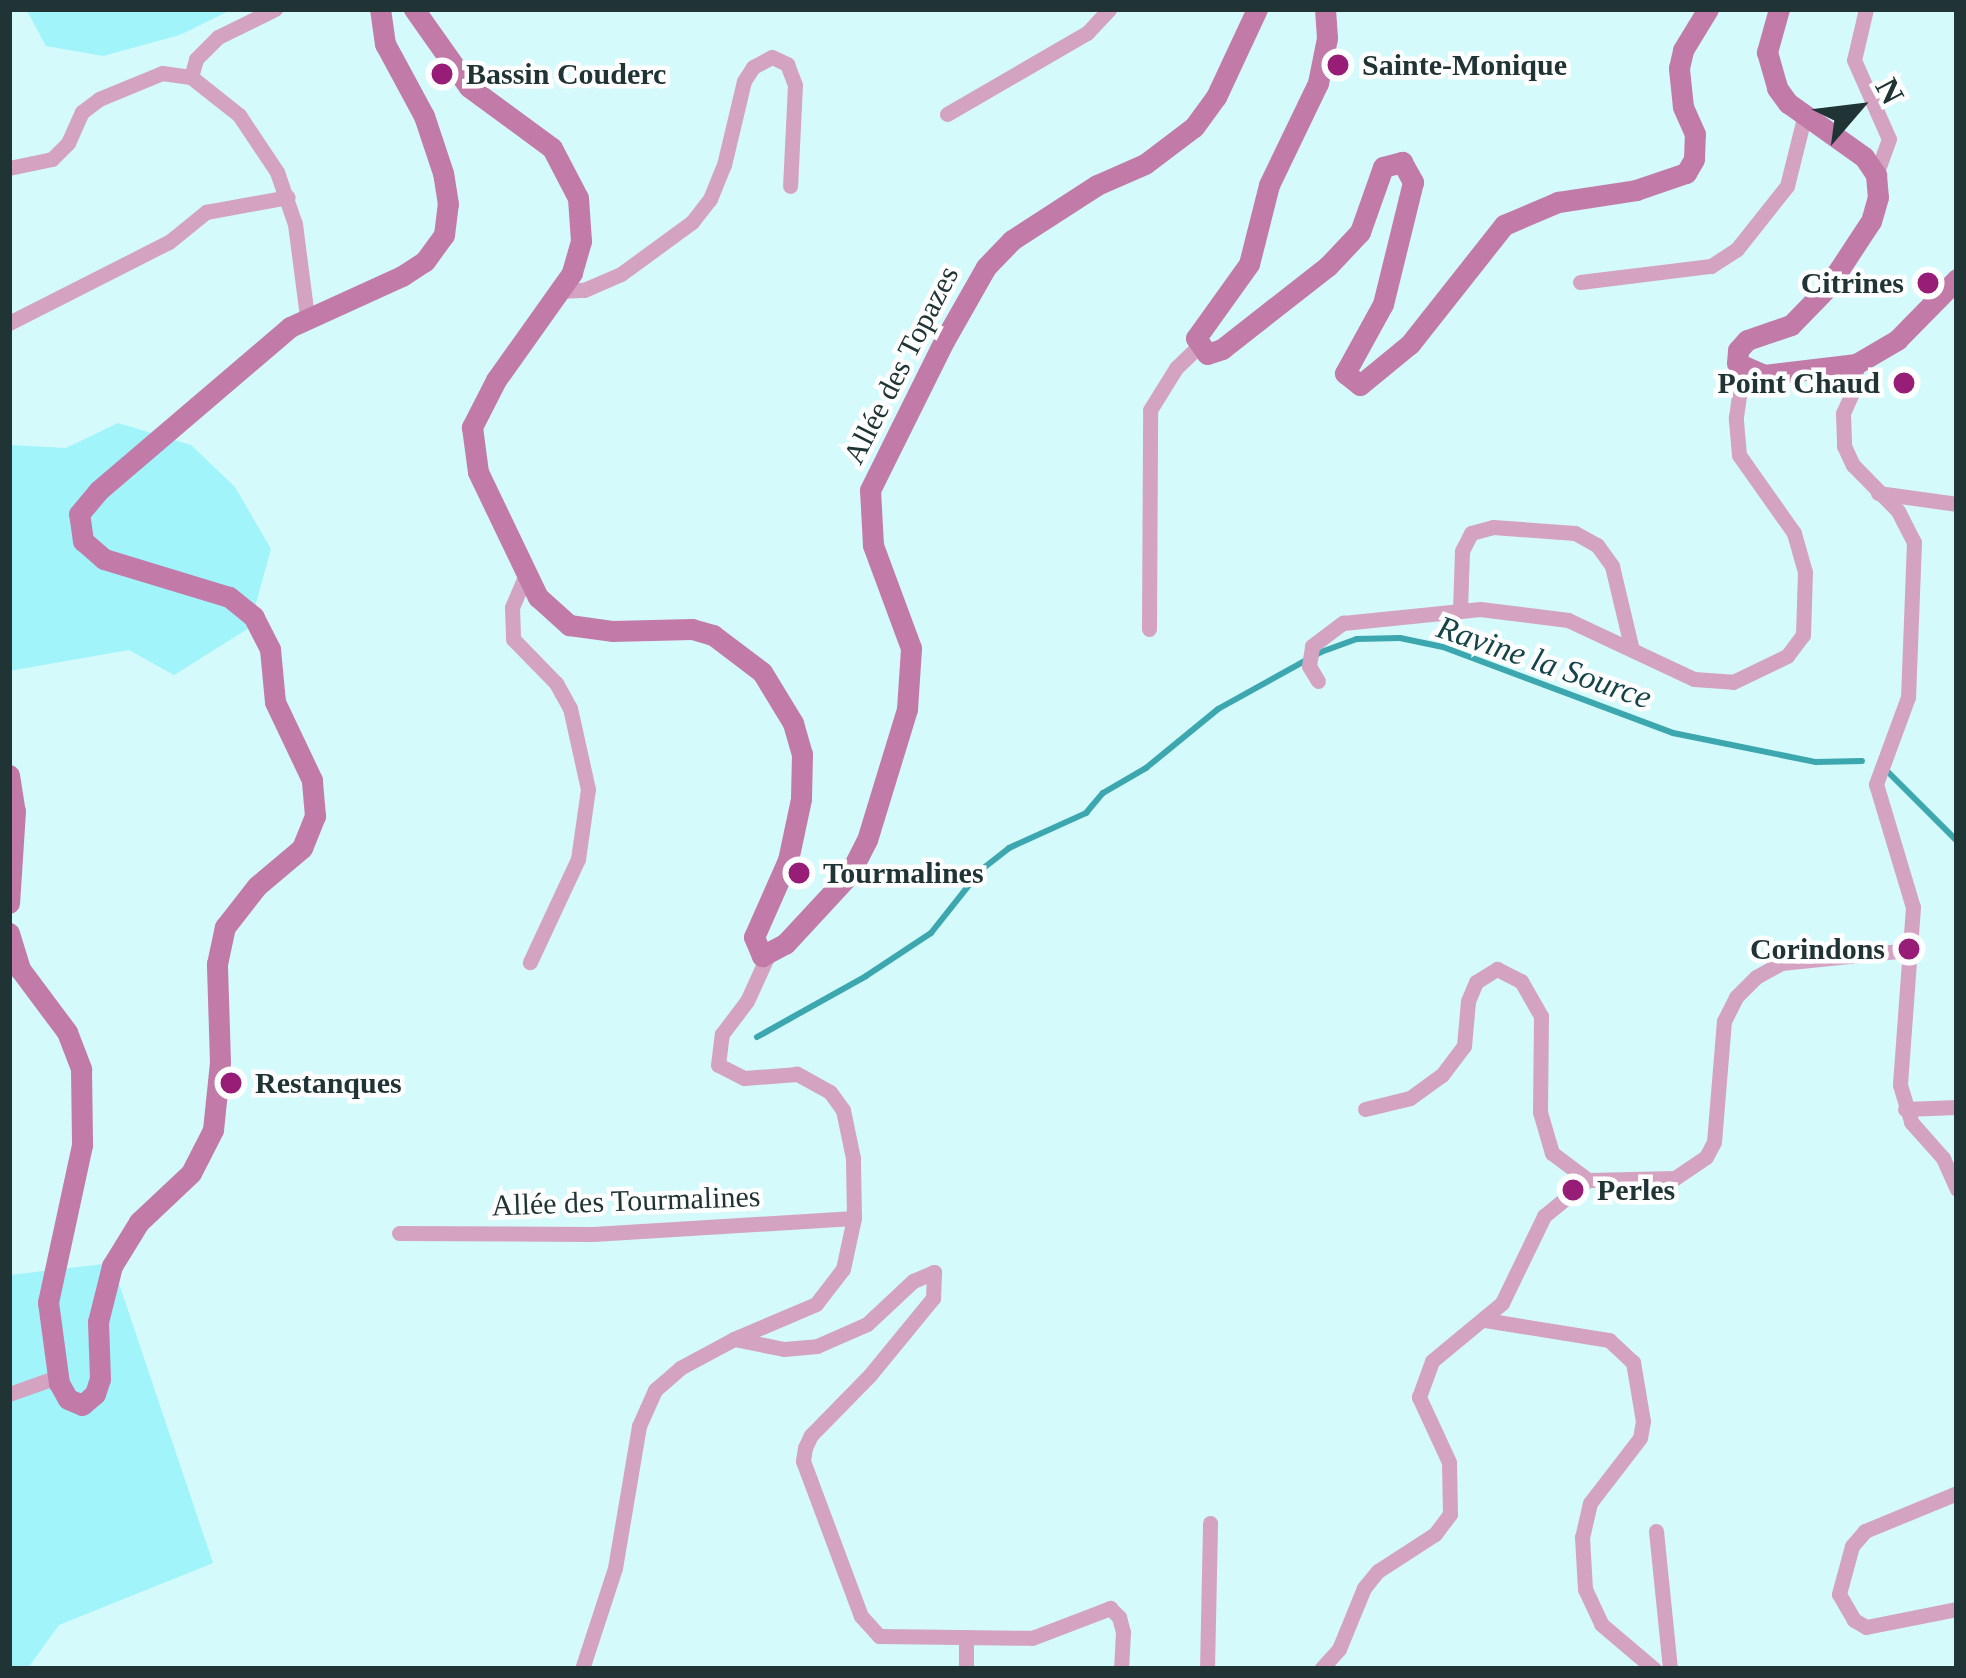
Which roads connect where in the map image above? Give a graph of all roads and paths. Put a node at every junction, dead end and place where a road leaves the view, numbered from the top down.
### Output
1 (275, 9) edge
2 (380, 9) edge
3 (414, 9) edge
4 (1109, 9) edge
5 (1257, 9) edge
6 (1325, 9) edge
7 (1708, 9) edge
8 (1779, 9) edge
9 (1866, 9) edge
10 (191, 77) junction
11 (947, 114) dead end
12 (1804, 114) junction
13 (9, 168) edge
14 (1876, 175) junction
15 (790, 186) dead end
16 (288, 197) junction
17 (1957, 279) edge
18 (1580, 282) dead end
19 (562, 291) junction
20 (307, 317) junction
21 (9, 323) edge
22 (1198, 347) junction
23 (1856, 364) junction
24 (1743, 368) junction
25 (1878, 493) junction
26 (1957, 504) edge
27 (527, 572) junction
28 (1460, 611) junction
29 (1149, 629) dead end
30 (1633, 650) junction
31 (1318, 682) dead end
32 (9, 776) edge
33 (9, 903) edge
34 (9, 933) edge
35 (1910, 950) junction
36 (768, 955) junction
37 (530, 962) dead end
38 (1957, 1106) edge
39 (1905, 1108) junction
40 (1365, 1109) dead end
41 (1588, 1180) junction
42 (1957, 1189) edge
43 (854, 1218) junction
44 (399, 1233) dead end
45 (1486, 1320) junction
46 (734, 1339) junction
47 (57, 1377) junction
48 (9, 1394) edge
49 (1957, 1493) edge
50 (1210, 1523) dead end
51 (1656, 1531) dead end
52 (1957, 1609) edge
53 (966, 1637) junction
54 (582, 1669) edge
55 (966, 1669) edge
56 (1121, 1669) edge
57 (1208, 1669) edge
58 (1321, 1669) edge
59 (1654, 1669) edge
60 (1670, 1669) edge

1 - 10 street
2 - 20 main road
3 - 19 main road
4 - 11 street
5 - 36 main road, Allée des Topazes
6 - 22 main road
7 - 22 main road
8 - 12 main road
9 - 14 street
10 - 13 street
10 - 16 street
12 - 14 main road
12 - 18 street
14 - 24 main road
15 - 19 street
16 - 20 street
16 - 21 street
17 - 23 main road
19 - 27 main road
20 - 47 main road
22 - 29 street
23 - 24 main road
23 - 25 street
24 - 30 street
25 - 26 street
25 - 35 street
27 - 36 main road
27 - 37 street
28 - 30 street
28 - 30 street
28 - 31 street
32 - 33 main road
34 - 47 main road
35 - 39 street
35 - 41 street
36 - 43 street
38 - 39 street
39 - 42 street
40 - 41 street
41 - 45 street
43 - 44 street, Allée des Tourmalines
43 - 46 street
45 - 58 street
45 - 59 street
46 - 53 street
46 - 54 street
47 - 48 street
49 - 52 street
50 - 57 street
51 - 60 street
53 - 55 street
53 - 56 street

